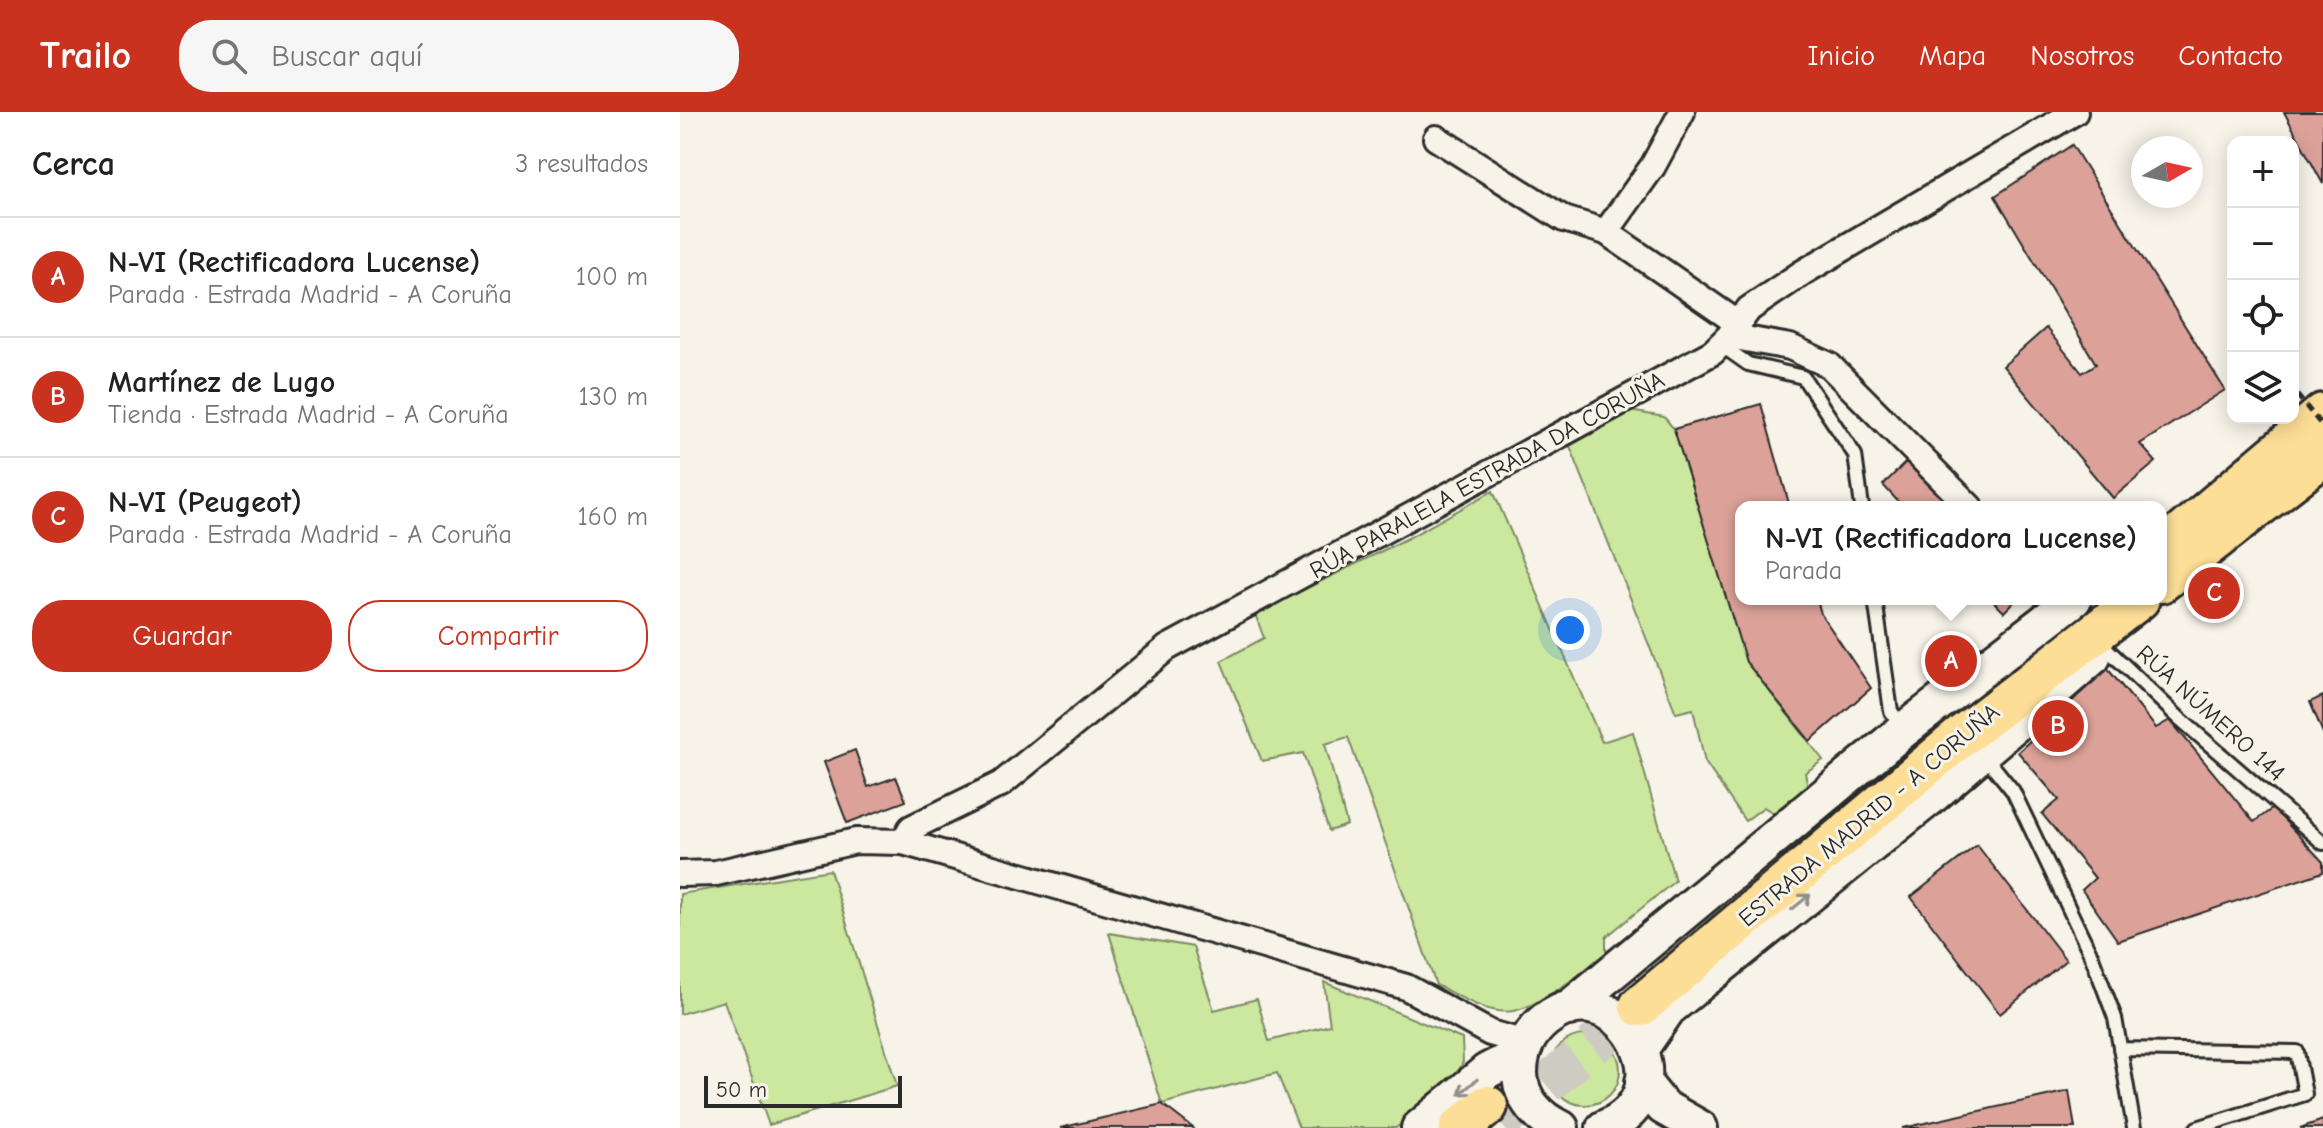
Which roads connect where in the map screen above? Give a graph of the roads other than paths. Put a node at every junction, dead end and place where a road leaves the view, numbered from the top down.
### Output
1 (1682, 112) edge
2 (2075, 112) edge
3 (1436, 138) dead end
4 (1606, 232) junction
5 (1729, 334) junction
6 (2317, 429) edge
7 (1861, 501) edge
8 (1964, 501) edge
9 (2167, 530) edge
10 (2167, 546) edge
11 (2167, 576) edge
12 (2167, 583) edge
13 (1876, 605) edge
14 (2059, 605) edge
15 (2096, 605) edge
16 (2131, 605) edge
17 (2146, 605) edge
18 (2105, 647) junction
19 (1905, 729) junction
20 (1982, 753) junction
21 (903, 842) junction
22 (2323, 843) edge
23 (680, 874) edge
24 (1569, 1008) junction
25 (1524, 1048) junction
26 (1641, 1048) junction
27 (2120, 1049) junction
28 (1643, 1082) junction
29 (1419, 1128) edge
30 (1558, 1128) edge
31 (1605, 1128) edge
32 (1615, 1128) edge
33 (1700, 1128) edge
34 (2134, 1128) edge
35 (2197, 1128) edge

1 - 4 street
2 - 5 street, RÚA PARALELA ESTRADA DA CORUÑA
3 - 4 street
4 - 5 street
5 - 7 lane
5 - 8 street
5 - 21 street, RÚA PARALELA ESTRADA DA CORUÑA
6 - 9 main road
6 - 10 highway
6 - 11 highway
6 - 12 main road
13 - 19 lane
14 - 19 main road
15 - 16 highway, ESTRADA MADRID - A CORUÑA
17 - 18 main road
18 - 20 main road
18 - 22 lane, RÚA NÚMERO 144
19 - 24 main road
26 -> 20 main road
20 - 27 lane
21 - 23 street
21 - 25 street
24 - 25 main road
24 - 26 main road
25 -> 29 main road
25 - 30 main road
26 - 28 main road
27 - 34 lane
27 - 35 lane
28 - 31 main road
28 - 33 main road
31 - 32 main road

